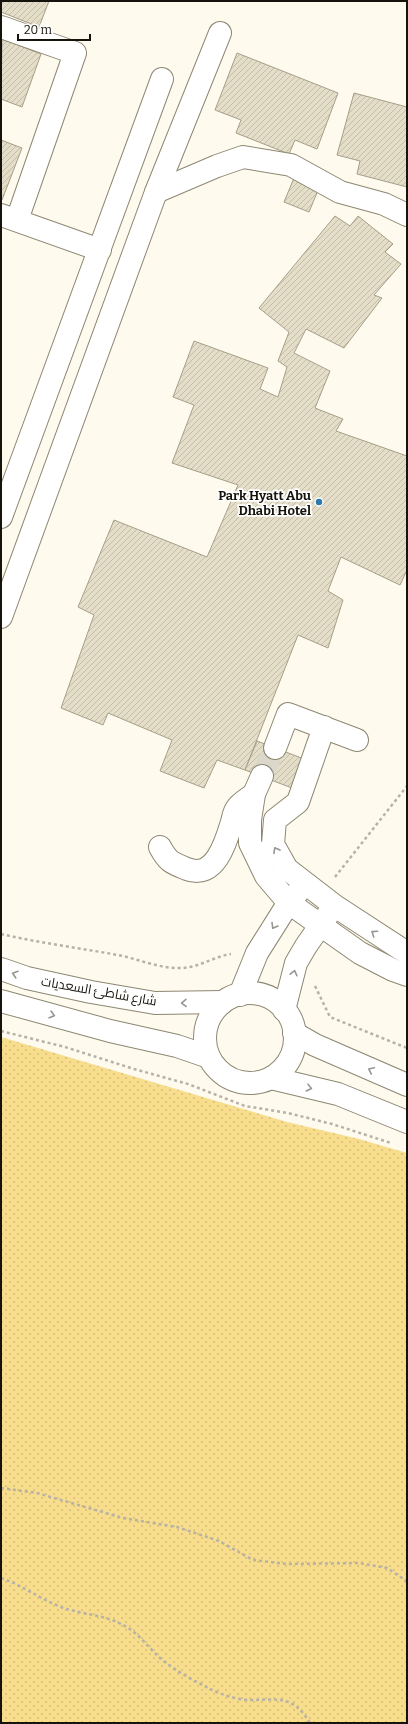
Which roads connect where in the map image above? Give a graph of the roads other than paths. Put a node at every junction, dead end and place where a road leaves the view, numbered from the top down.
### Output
1 (1, 27) edge
2 (220, 33) dead end
3 (162, 80) dead end
4 (156, 192) junction
5 (407, 215) edge
6 (9, 218) edge
7 (100, 250) junction
8 (1, 517) edge
9 (1, 617) edge
10 (324, 727) junction
11 (357, 740) dead end
12 (275, 748) tunnel mouth
13 (160, 847) dead end
14 (320, 895) junction
15 (289, 903) junction
16 (321, 925) junction
17 (407, 953) edge
18 (1, 969) edge
19 (407, 975) edge
20 (231, 998) junction
21 (1, 1001) edge
22 (284, 1010) junction
23 (294, 1033) junction
24 (209, 1057) junction
25 (271, 1078) junction
26 (407, 1085) edge
27 (407, 1122) edge

1 - 6 street
2 - 4 street
3 - 7 street
4 - 5 street
4 - 9 street
6 - 7 street
7 - 8 street
10 - 11 street
10 - 12 street
14 -> 10 street
13 - 15 street
14 - 15 street
14 - 16 street
17 -> 14 street
15 - 16 street
15 -> 20 street
16 - 19 street
22 -> 16 street
20 -> 18 street, شارع شاطئ السعديات
20 - 22 street
20 - 24 street
21 -> 24 street
22 - 23 street
23 - 25 street
26 -> 23 street
24 - 25 street
25 -> 27 street

